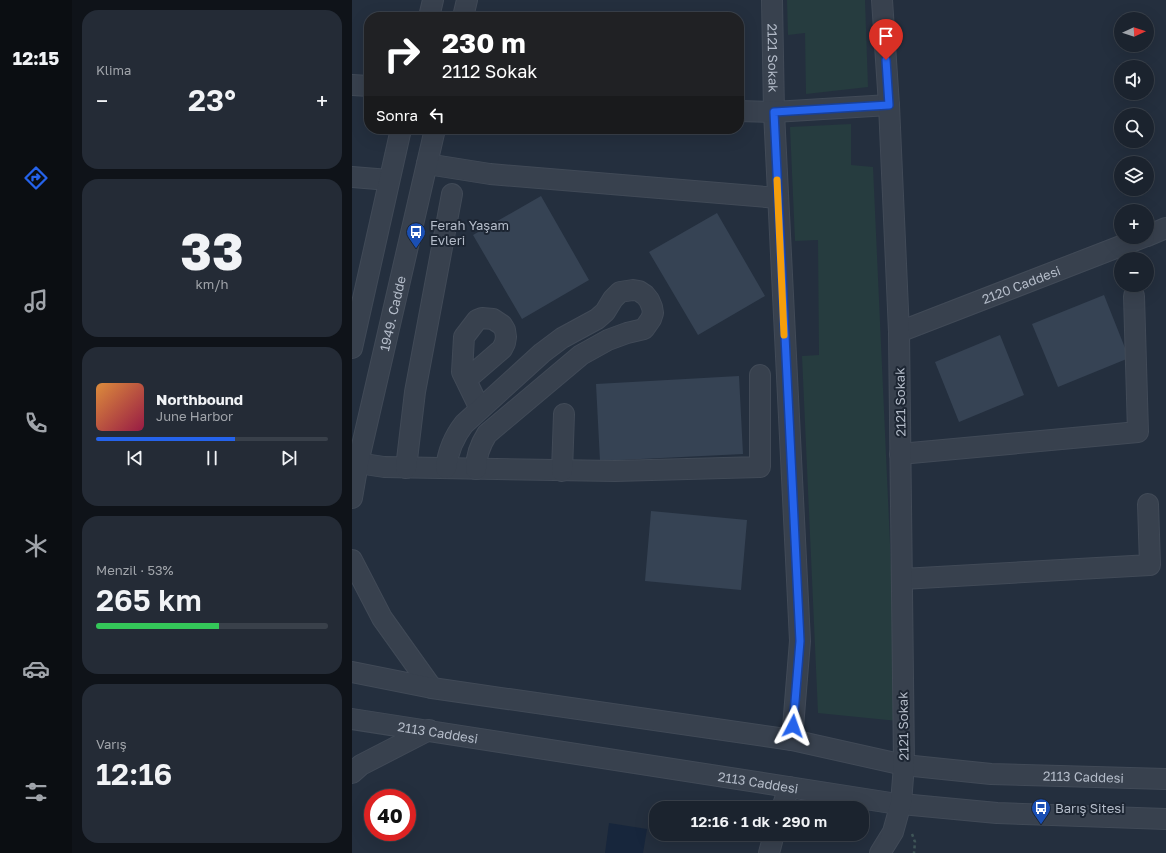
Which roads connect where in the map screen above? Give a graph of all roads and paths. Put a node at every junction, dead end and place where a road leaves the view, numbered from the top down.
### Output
1 (433, 0) edge
2 (467, 0) edge
3 (772, 0) edge
4 (882, 0) edge
5 (430, 12) edge
6 (464, 12) edge
7 (352, 85) edge
8 (364, 86) edge
9 (889, 105) junction
10 (744, 111) edge
11 (774, 112) junction
12 (400, 134) edge
13 (435, 134) edge
14 (427, 164) junction
15 (352, 177) edge
16 (389, 180) junction
17 (452, 194) dead end
18 (778, 198) junction
19 (1126, 244) edge
20 (1134, 296) dead end
21 (899, 332) junction
22 (352, 348) edge
23 (760, 375) dead end
24 (466, 380) dead end
25 (480, 409) junction
26 (564, 414) dead end
27 (900, 454) junction
28 (358, 463) junction
29 (406, 468) junction
30 (446, 468) junction
31 (476, 469) junction
32 (562, 470) junction
33 (352, 498) edge
34 (1148, 504) dead end
35 (352, 560) edge
36 (902, 579) junction
37 (352, 672) edge
38 (432, 688) junction
39 (352, 719) edge
40 (429, 730) junction
41 (792, 740) junction
42 (904, 765) junction
43 (352, 773) edge
44 (1166, 779) edge
45 (789, 787) junction
46 (784, 801) edge
47 (901, 803) junction
48 (1166, 819) edge
49 (772, 841) edge
50 (768, 853) edge
51 (880, 853) edge

1 - 5 street
2 - 6 street
3 - 11 street, 2121 Sokak
4 - 9 street, 2121 Sokak
7 - 8 street
9 - 11 street
9 - 21 street, 2121 Sokak
10 - 11 street
11 - 18 street, 2121 Sokak
12 - 16 street
13 - 14 street, 1949. Cadde
14 - 18 street
14 - 28 street, 1949. Cadde
15 - 16 street
16 - 22 street
17 - 29 street
18 - 41 street, 2121 Sokak
19 - 21 street, 2120 Caddesi
20 - 27 street
21 - 27 street, 2121 Sokak
23 - 32 street
24 - 25 street
25 - 30 street
25 - 31 street
26 - 32 street
27 - 36 street, 2121 Sokak
28 - 29 street
28 - 33 street, 1949. Cadde
29 - 30 street
30 - 31 street
31 - 32 street
34 - 36 street
35 - 38 street
36 - 42 street, 2121 Sokak
37 - 38 street, 2113 Caddesi
38 - 41 street, 2113 Caddesi
39 - 40 street, 2113 Caddesi
40 - 43 street
40 - 45 street, 2113 Caddesi
41 - 42 street, 2113 Caddesi
42 - 44 street, 2113 Caddesi
42 - 47 street, 2121 Sokak
45 - 46 street
45 - 47 street, 2113 Caddesi
47 - 48 street, 2113 Caddesi
47 - 51 street, 2121 Sokak
49 - 50 street

